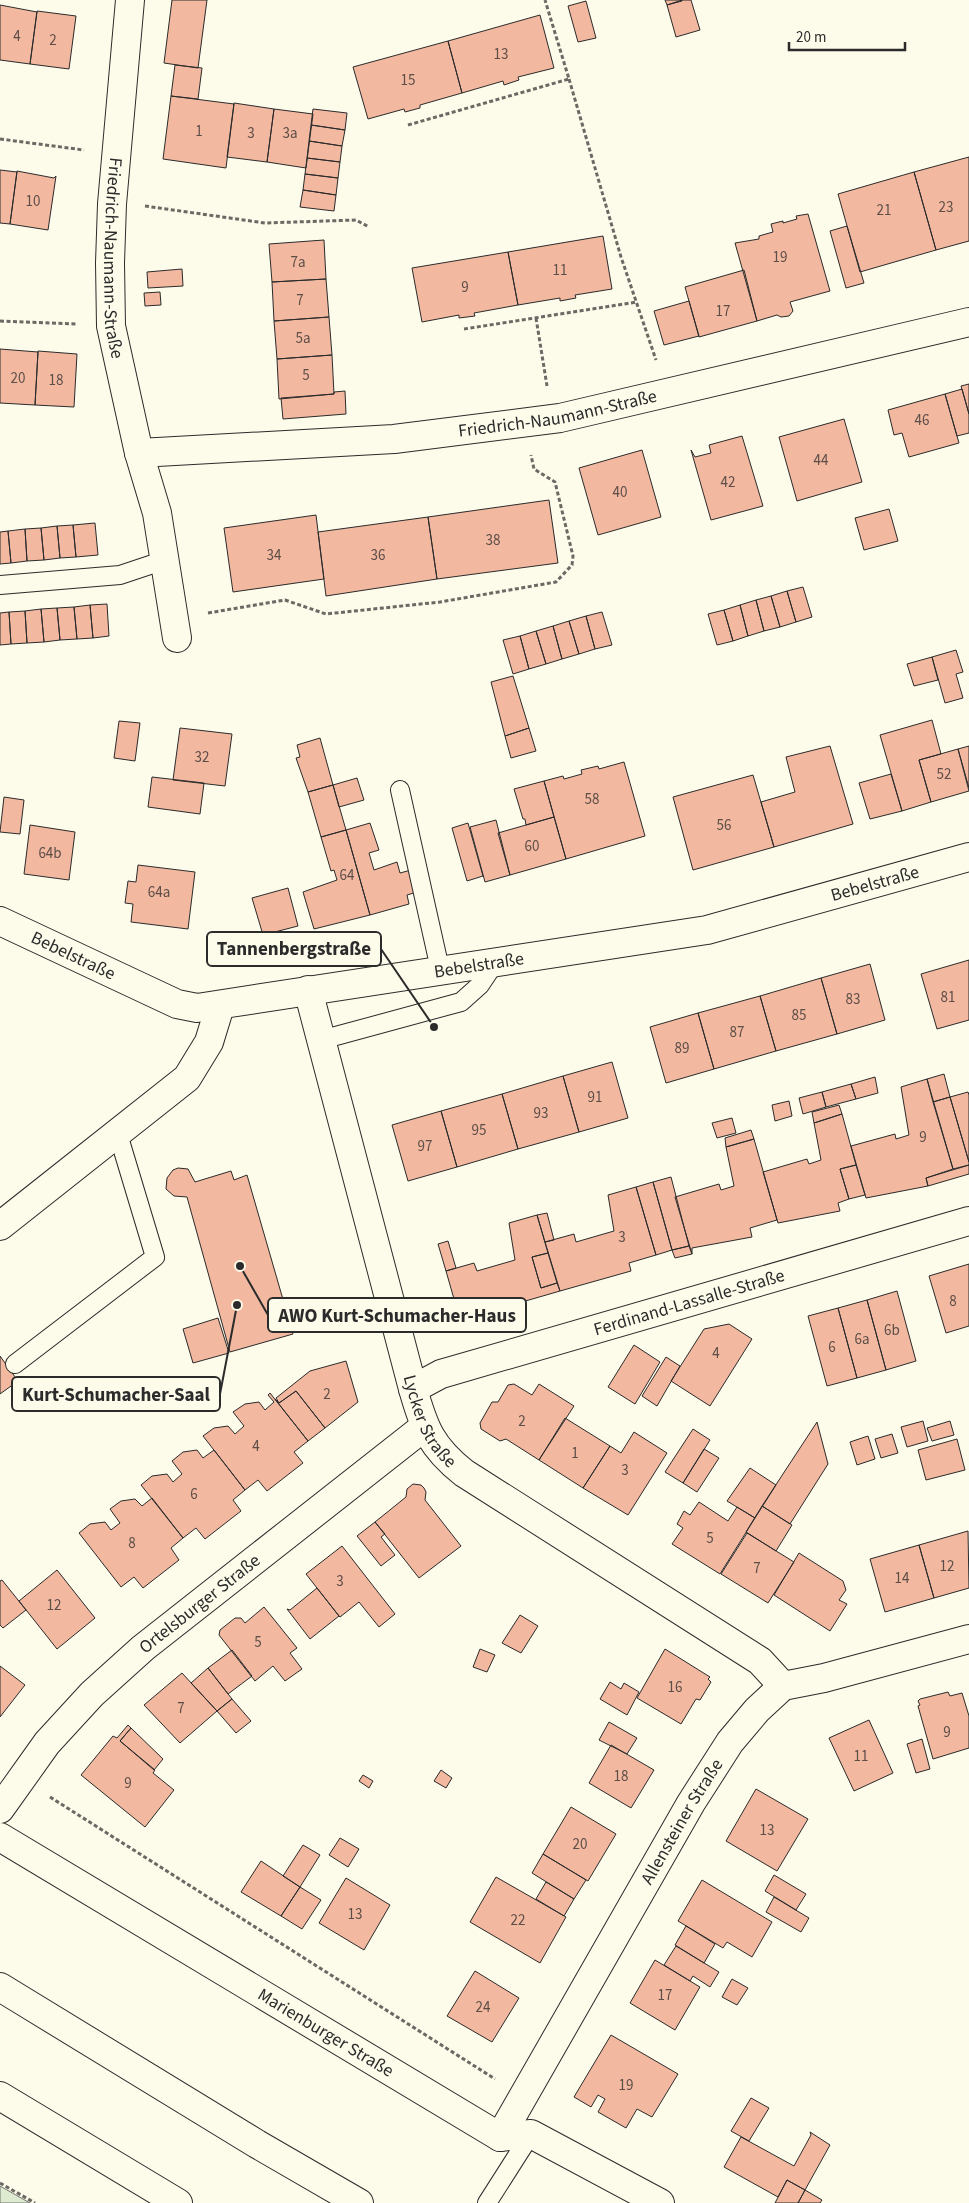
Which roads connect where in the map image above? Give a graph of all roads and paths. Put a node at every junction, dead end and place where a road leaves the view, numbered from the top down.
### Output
1 (130, 0) edge
2 (545, 0) edge
3 (569, 79) junction
4 (408, 125) dead end
5 (0, 139) edge
6 (116, 155) junction
7 (112, 204) junction
8 (369, 226) dead end
9 (637, 302) junction
10 (536, 318) junction
11 (0, 321) edge
12 (969, 322) edge
13 (111, 326) junction
14 (464, 330) dead end
15 (663, 394) junction
16 (553, 419) junction
17 (524, 423) junction
18 (139, 453) junction
19 (166, 560) junction
20 (0, 585) edge
21 (176, 628) joint
22 (400, 790) dead end
23 (969, 858) edge
24 (0, 921) edge
25 (496, 961) junction
26 (440, 969) junction
27 (308, 990) junction
28 (220, 1006) junction
29 (321, 1040) junction
30 (118, 1134) junction
31 (969, 1222) edge
32 (0, 1226) edge
33 (15, 1364) dead end
34 (413, 1390) junction
35 (424, 1427) junction
36 (969, 1639) edge
37 (783, 1686) junction
38 (21, 1779) junction
39 (0, 1809) edge
40 (0, 1837) edge
41 (0, 1987) edge
42 (0, 2096) edge
43 (524, 2096) junction
44 (531, 2134) junction
45 (500, 2137) junction
46 (0, 2183) edge
47 (35, 2203) edge
48 (178, 2203) edge
49 (359, 2203) edge
50 (487, 2203) edge
51 (660, 2203) edge

1 - 6 main road, Friedrich-Naumann-Straße
2 - 3 path
3 - 4 path
3 - 9 path
5 - 6 path
6 - 7 main road, Friedrich-Naumann-Straße
7 - 8 path
7 - 13 main road, Friedrich-Naumann-Straße
9 - 10 path
9 - 15 path
10 - 14 path
10 - 16 path
11 - 13 path
12 - 15 main road, Friedrich-Naumann-Straße
13 - 18 main road, Friedrich-Naumann-Straße
15 - 16 main road, Friedrich-Naumann-Straße
16 - 17 main road, Friedrich-Naumann-Straße
17 - 18 main road, Friedrich-Naumann-Straße
17 - 21 path
18 - 19 main road, Friedrich-Naumann-Straße
19 - 20 lane
19 - 21 main road, Friedrich-Naumann-Straße
22 - 26 lane
23 - 25 main road, Bebelstraße
24 - 28 main road, Bebelstraße
25 - 26 main road, Bebelstraße
25 - 29 lane
26 - 27 main road, Bebelstraße
27 - 28 main road, Bebelstraße
27 - 29 main road, Lycker Straße
28 - 30 main road
29 - 34 main road, Lycker Straße
30 - 32 main road
30 - 33 lane
31 - 34 main road, Ferdinand-Lassalle-Straße
34 - 35 main road, Lycker Straße
35 - 37 main road, Lycker Straße
35 - 38 main road, Ortelsburger Straße
36 - 37 main road
37 - 43 main road, Allensteiner Straße
38 - 39 main road, Ortelsburger Straße
38 - 43 path
40 - 45 main road, Marienburger Straße
41 - 49 main road
42 - 48 main road
43 - 45 main road, Allensteiner Straße
44 - 45 main road
44 - 50 lane
44 - 51 main road
46 - 47 path

